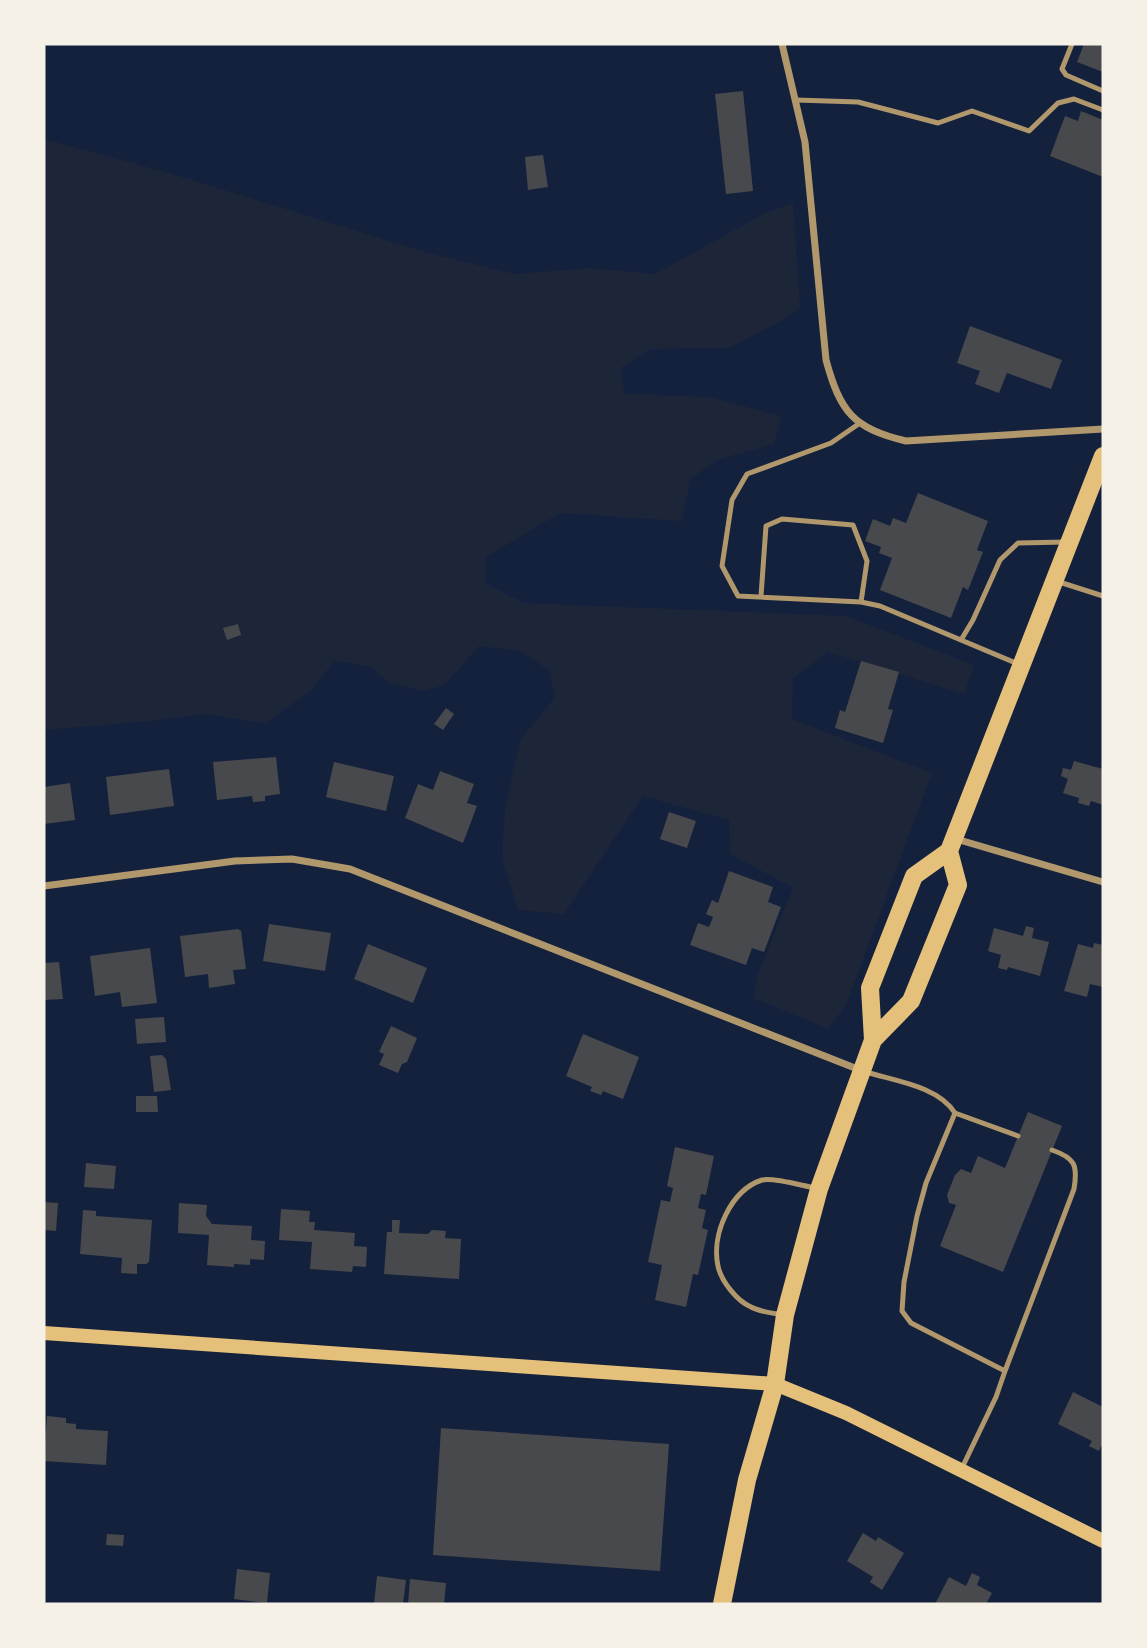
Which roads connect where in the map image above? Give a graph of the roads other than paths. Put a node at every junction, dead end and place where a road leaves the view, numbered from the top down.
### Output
1 (782, 44) edge
2 (1072, 44) edge
3 (1103, 91) edge
4 (796, 100) junction
5 (1103, 110) edge
6 (860, 423) junction
7 (1103, 429) edge
8 (1103, 456) edge
9 (1070, 542) junction
10 (1055, 581) junction
11 (761, 596) junction
12 (1103, 596) edge
13 (861, 602) junction
14 (961, 640) junction
15 (1021, 666) junction
16 (951, 845) junction
17 (1103, 882) edge
18 (44, 886) edge
19 (873, 1040) junction
20 (860, 1070) junction
21 (955, 1113) junction
22 (1018, 1136) dead end
23 (1052, 1150) dead end
24 (819, 1189) junction
25 (785, 1315) junction
26 (44, 1333) edge
27 (1005, 1371) junction
28 (775, 1384) junction
29 (961, 1470) junction
30 (1103, 1541) edge
31 (722, 1604) edge

1 - 4 street
2 - 3 lane
4 - 5 lane
4 - 6 street
6 - 7 street
6 - 11 lane
8 - 9 main road
9 - 10 main road
9 - 14 lane
10 - 12 lane
10 - 15 main road
11 - 13 lane
11 - 13 lane
13 - 14 lane
14 - 15 lane
15 - 16 main road
16 - 17 street
16 - 19 main road
16 - 19 main road
18 - 20 street
19 - 20 main road
20 - 21 lane
20 - 24 main road
21 - 22 lane
21 - 27 lane
23 - 27 lane
24 - 25 main road
24 - 25 lane
25 - 28 main road
26 - 28 main road
27 - 29 lane
28 - 29 main road
28 - 31 main road
29 - 30 main road

